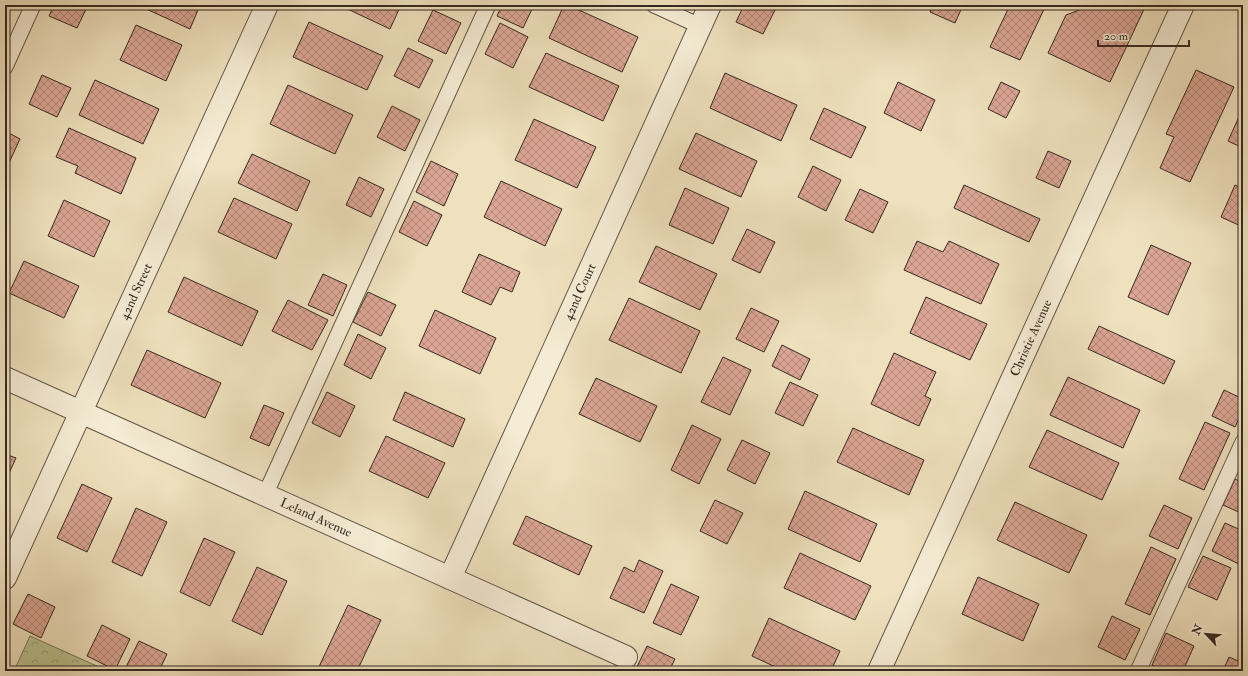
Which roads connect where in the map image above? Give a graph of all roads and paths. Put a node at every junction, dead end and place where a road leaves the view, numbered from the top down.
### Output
1 (33, 5) edge
2 (267, 5) edge
3 (488, 5) edge
4 (654, 5) edge
5 (710, 5) edge
6 (1183, 5) edge
7 (700, 26) junction
8 (5, 67) edge
9 (5, 378) edge
10 (81, 412) junction
11 (1243, 442) edge
12 (265, 495) junction
13 (5, 578) edge
14 (450, 578) junction
15 (626, 657) dead end
16 (879, 671) edge
17 (1138, 671) edge

1 - 8 lane
2 - 10 street, 42nd Street
3 - 12 lane
4 - 7 lane
5 - 7 street, 42nd Court
6 - 16 street, Christie Avenue
7 - 14 street, 42nd Court
9 - 10 street, Leland Avenue
10 - 12 street, Leland Avenue
10 - 13 street, 42nd Street
11 - 17 lane
12 - 14 street, Leland Avenue
14 - 15 street, Leland Avenue

